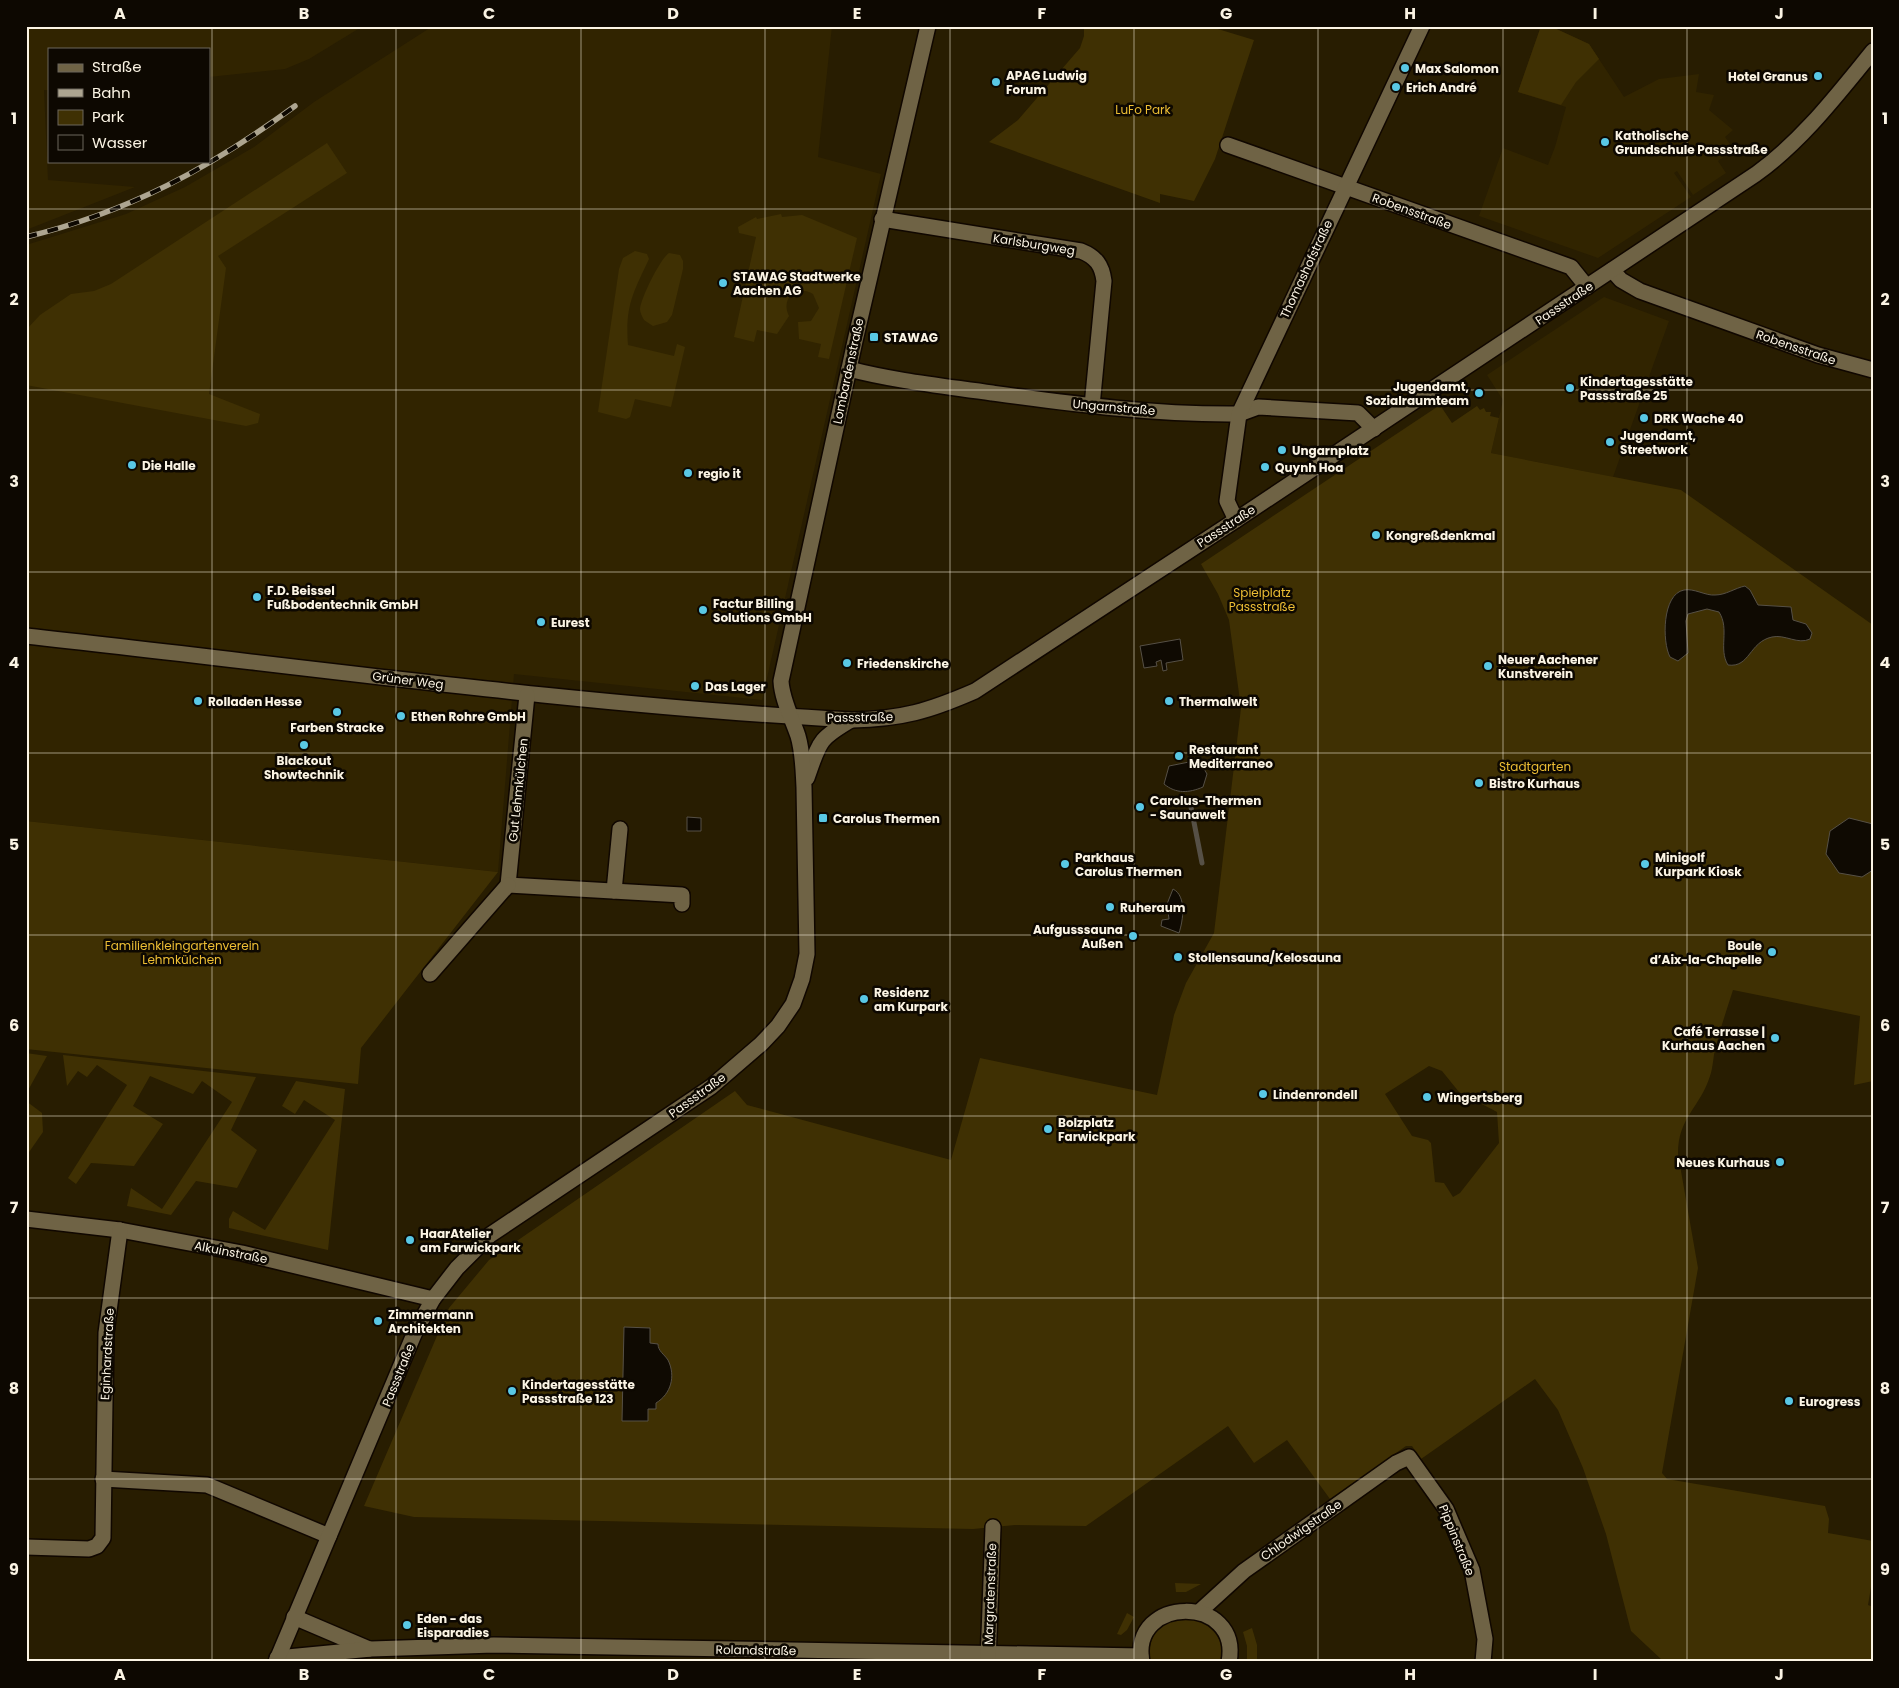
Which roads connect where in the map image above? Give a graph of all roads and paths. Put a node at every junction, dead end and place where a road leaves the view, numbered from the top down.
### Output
1 (928, 26) edge
2 (1422, 26) edge
3 (1873, 51) edge
4 (1228, 145) dead end
5 (1346, 187) junction
6 (882, 219) junction
7 (1612, 270) junction
8 (1587, 288) junction
9 (848, 368) junction
10 (1873, 370) edge
11 (1092, 406) junction
12 (1239, 414) junction
13 (1374, 429) junction
14 (1236, 520) junction
15 (26, 636) edge
16 (527, 695) junction
17 (790, 716) junction
18 (852, 720) junction
19 (804, 787) junction
20 (620, 829) dead end
21 (508, 885) junction
22 (614, 891) junction
23 (682, 904) dead end
24 (430, 974) dead end
25 (26, 1219) edge
26 (120, 1230) junction
27 (433, 1298) junction
28 (1410, 1458) joint
29 (103, 1478) junction
30 (993, 1527) dead end
31 (329, 1536) junction
32 (26, 1547) edge
33 (1199, 1612) junction
34 (294, 1617) junction
35 (371, 1649) junction
36 (988, 1658) edge
37 (310, 1659) edge
38 (1141, 1659) edge
39 (276, 1660) edge
40 (1229, 1662) edge
41 (1483, 1662) edge

1 - 6 street, Lombardenstraße
2 - 5 street, Thomashofstraße
3 - 7 street, Passstraße
4 - 5 street, Robensstraße
5 - 8 street, Robensstraße
5 - 12 street, Thomashofstraße
6 - 9 street, Lombardenstraße
6 - 11 street, Karlsburgweg
7 - 8 street, Passstraße
7 - 10 street, Robensstraße
8 - 13 street, Passstraße
9 - 11 street, Ungarnstraße
9 - 17 street, Lombardenstraße
11 - 12 street, Ungarnstraße
12 - 13 street, Ungarnstraße
12 - 14 street, Thomashofstraße
13 - 14 street, Passstraße
14 - 18 street, Passstraße
15 - 16 street, Grüner Weg
16 - 17 street, Grüner Weg
16 - 21 street, Gut Lehmkülchen
17 - 18 street, Passstraße
17 - 19 street, Passstraße
18 - 19 street
19 - 27 street, Passstraße
20 - 22 street
21 - 22 street
21 - 24 street
22 - 23 street
25 - 26 street, Alkuinstraße
26 - 27 street, Alkuinstraße
26 - 29 street, Eginhardstraße
27 - 31 street, Passstraße
28 - 33 street, Chlodwigstraße
28 - 41 street, Pippinstraße
29 - 31 street
29 - 32 street, Eginhardstraße
30 - 36 street, Margratenstraße
31 - 34 street, Passstraße
33 - 38 street
33 - 40 street
34 - 35 street, Rolandstraße
34 - 39 street, Passstraße
35 - 36 street, Rolandstraße
35 - 37 street, Rolandstraße
36 - 38 street, Rolandstraße
37 - 39 street, Rolandstraße

